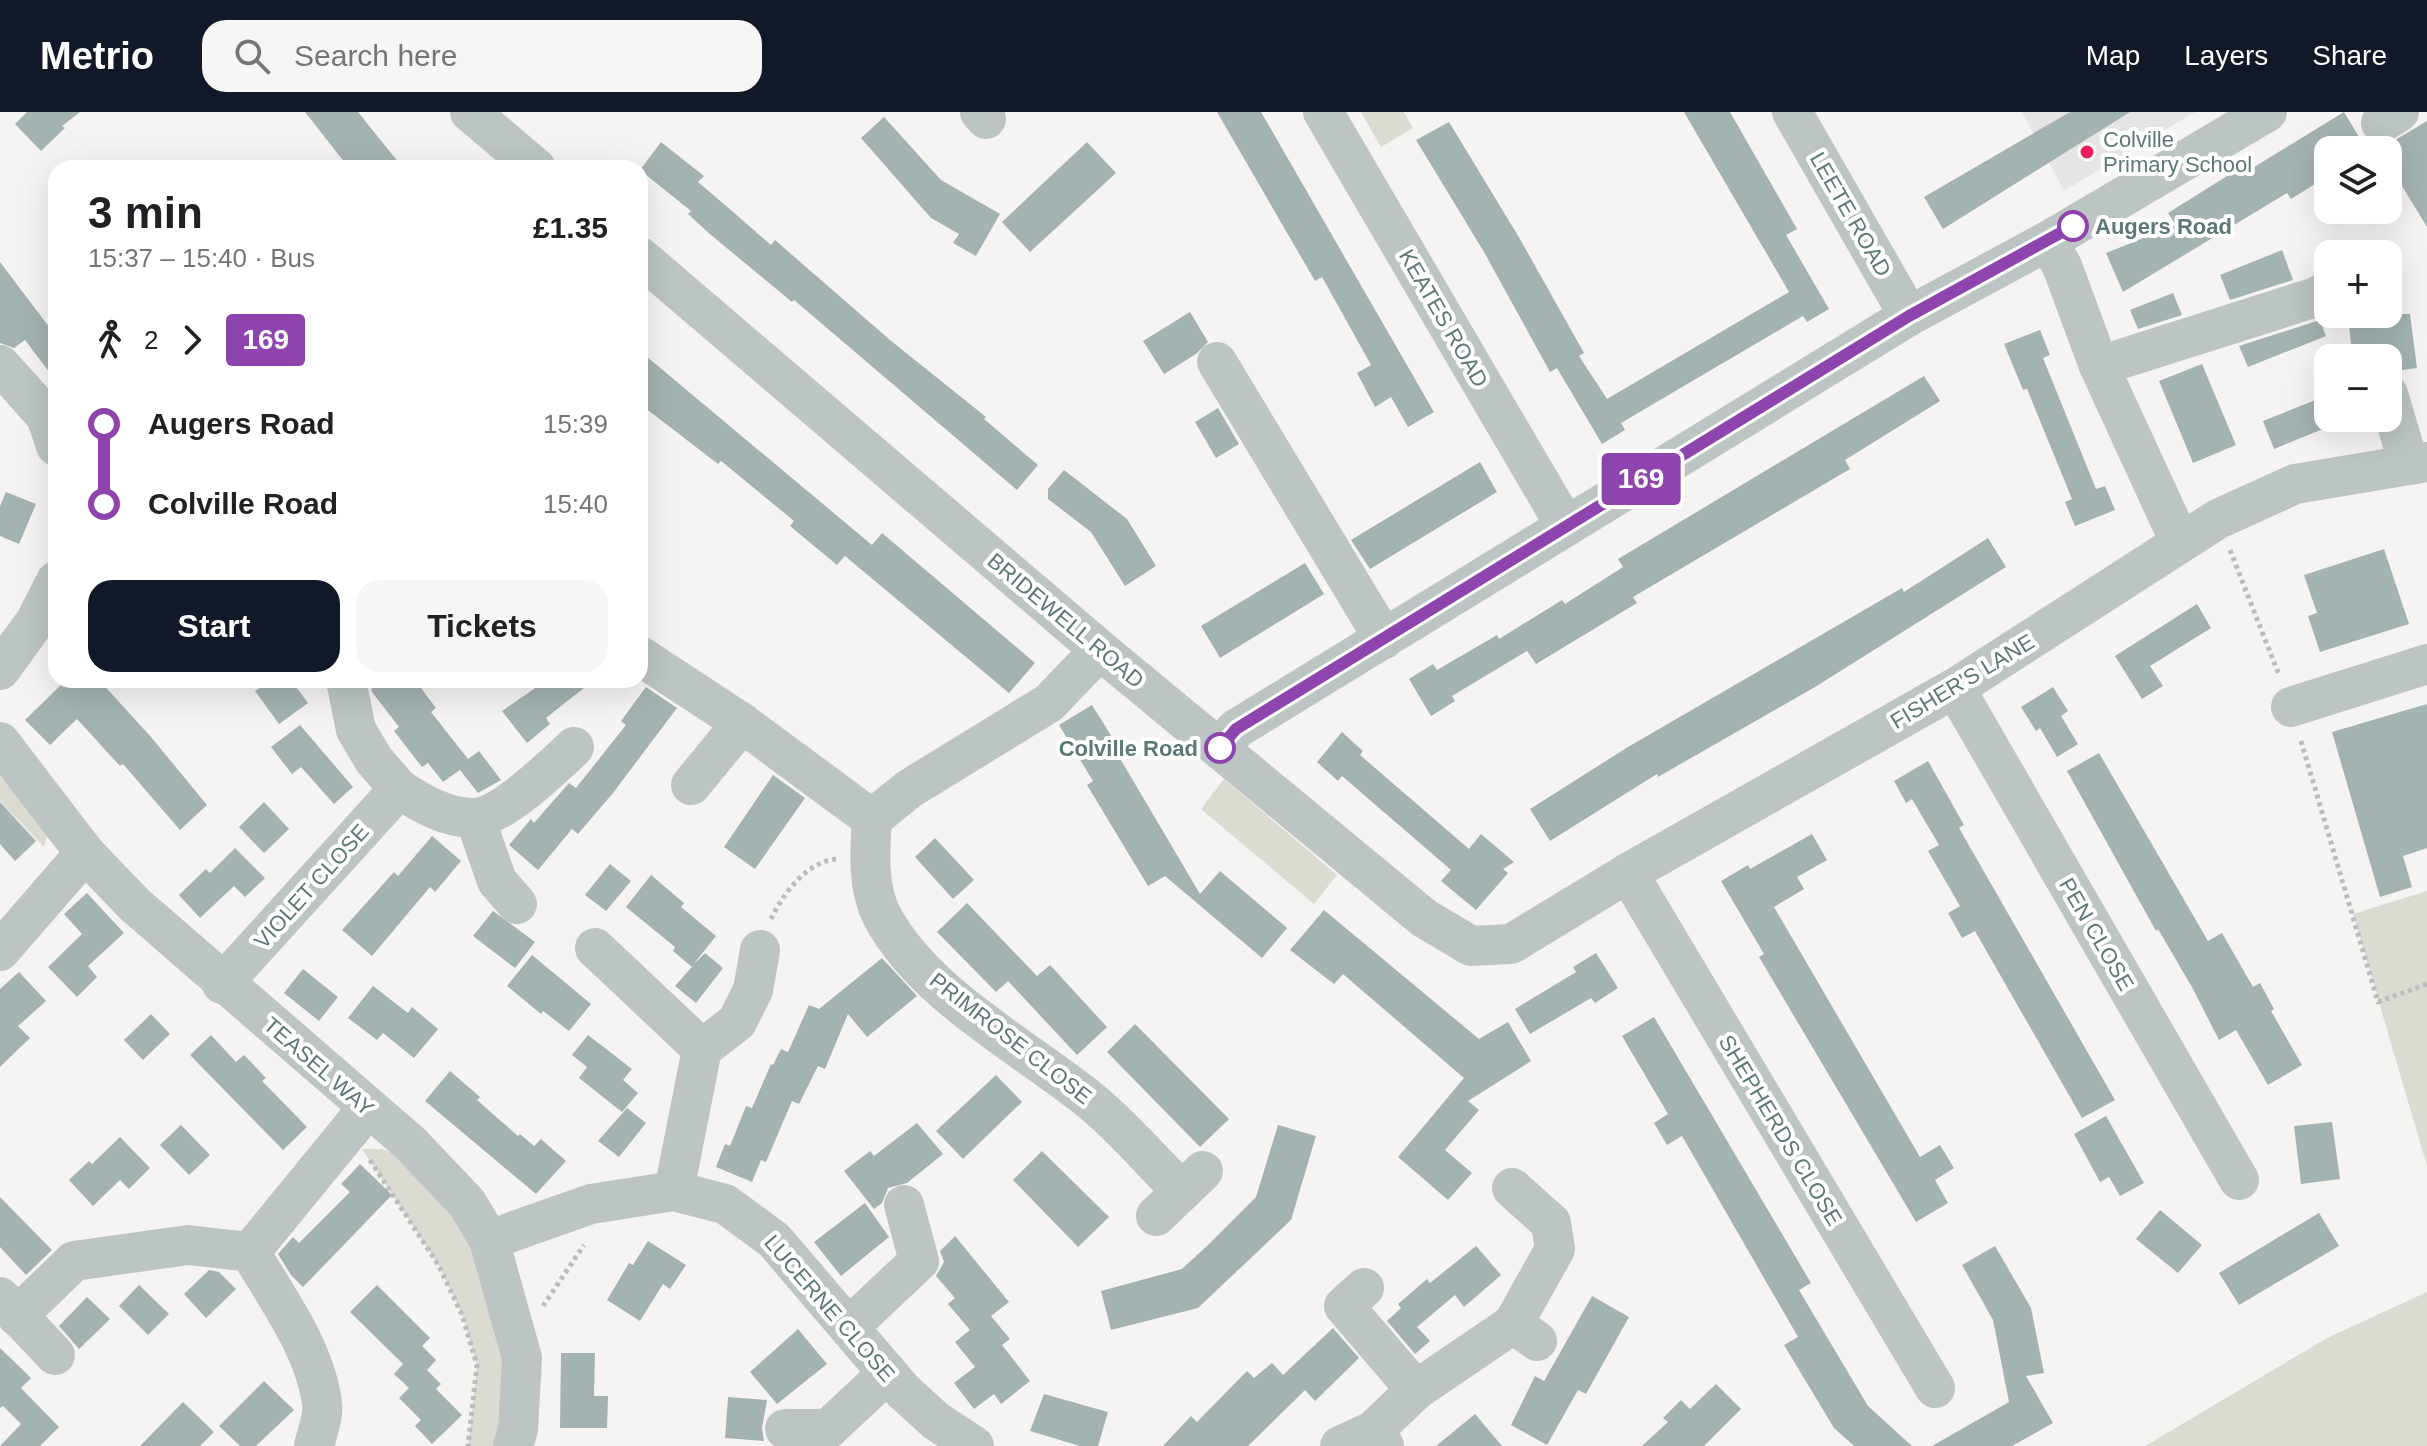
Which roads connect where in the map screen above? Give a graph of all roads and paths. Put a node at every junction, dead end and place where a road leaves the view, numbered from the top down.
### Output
1 (470, 112) edge
2 (1323, 112) edge
3 (1792, 112) edge
4 (2267, 112) edge
5 (2218, 125) edge
6 (527, 160) edge
7 (2048, 241) junction
8 (648, 264) edge
9 (2314, 298) edge
10 (1909, 316) junction
11 (1217, 362) dead end
12 (0, 365) edge
13 (2099, 366) junction
14 (48, 418) edge
15 (2402, 427) edge
16 (2418, 464) edge
17 (2218, 519) junction
18 (1565, 525) junction
19 (2180, 542) junction
20 (48, 597) edge
21 (1384, 639) junction
22 (1100, 650) junction
23 (648, 661) edge
24 (2427, 664) edge
25 (0, 670) edge
26 (348, 688) edge
27 (1955, 688) junction
28 (2291, 707) junction
29 (742, 723) junction
30 (0, 742) edge
31 (574, 747) dead end
32 (1220, 748) junction
33 (691, 785) dead end
34 (399, 789) junction
35 (475, 818) junction
36 (871, 838) junction
37 (85, 853) junction
38 (1628, 873) junction
39 (517, 904) dead end
40 (1511, 944) joint
41 (595, 948) dead end
42 (760, 950) joint
43 (0, 951) edge
44 (222, 984) junction
45 (2427, 984) edge
46 (702, 1049) junction
47 (357, 1122) junction
48 (2239, 1180) dead end
49 (1512, 1188) dead end
50 (674, 1191) junction
51 (1180, 1193) dead end
52 (904, 1205) dead end
53 (489, 1240) junction
54 (250, 1252) junction
55 (1364, 1288) dead end
56 (8, 1307) edge
57 (849, 1327) junction
58 (55, 1355) dead end
59 (888, 1373) junction
60 (1935, 1388) dead end
61 (1416, 1390) junction
62 (785, 1429) dead end
63 (1366, 1441) edge
64 (314, 1446) edge
65 (468, 1446) edge
66 (513, 1446) edge
67 (974, 1446) edge

1 - 6 street
2 - 18 street, KEATES ROAD
3 - 10 street, LEETE ROAD
4 - 5 street
5 - 7 street
7 - 10 street
7 - 13 street
8 - 22 street, BRIDEWELL ROAD
9 - 13 street
10 - 18 street
11 - 21 street
12 - 14 street
13 - 19 street
15 - 16 street
16 - 17 street, FISHER'S LANE
17 - 19 street, FISHER'S LANE
17 - 28 path
18 - 21 street
19 - 27 street, FISHER'S LANE
20 - 25 street
21 - 32 street
22 - 32 street, BRIDEWELL ROAD
22 - 36 street
23 - 29 street
24 - 28 street
26 - 34 street
27 - 38 street, FISHER'S LANE
27 - 48 street, PEN CLOSE
28 - 45 path
29 - 33 street
29 - 36 street
30 - 37 street, TEASEL WAY
31 - 35 street
32 - 40 street, BRIDEWELL ROAD
34 - 35 street
34 - 44 street, VIOLET CLOSE
35 - 39 street
36 - 42 path
36 - 51 street, PRIMROSE CLOSE
37 - 43 street
37 - 44 street, TEASEL WAY
38 - 40 street, FISHER'S LANE
38 - 60 street, SHEPHERDS CLOSE
41 - 46 street
42 - 46 street
44 - 47 street, TEASEL WAY
46 - 50 street
47 - 53 street, TEASEL WAY
47 - 54 street
47 - 65 path
49 - 61 street
50 - 53 street, LUCERNE CLOSE
50 - 57 street, LUCERNE CLOSE
52 - 57 street
53 - 66 street, TEASEL WAY
54 - 56 street
54 - 64 street
55 - 61 street
56 - 58 street
57 - 59 street, LUCERNE CLOSE
59 - 62 street
59 - 67 street, LUCERNE CLOSE
61 - 63 street

